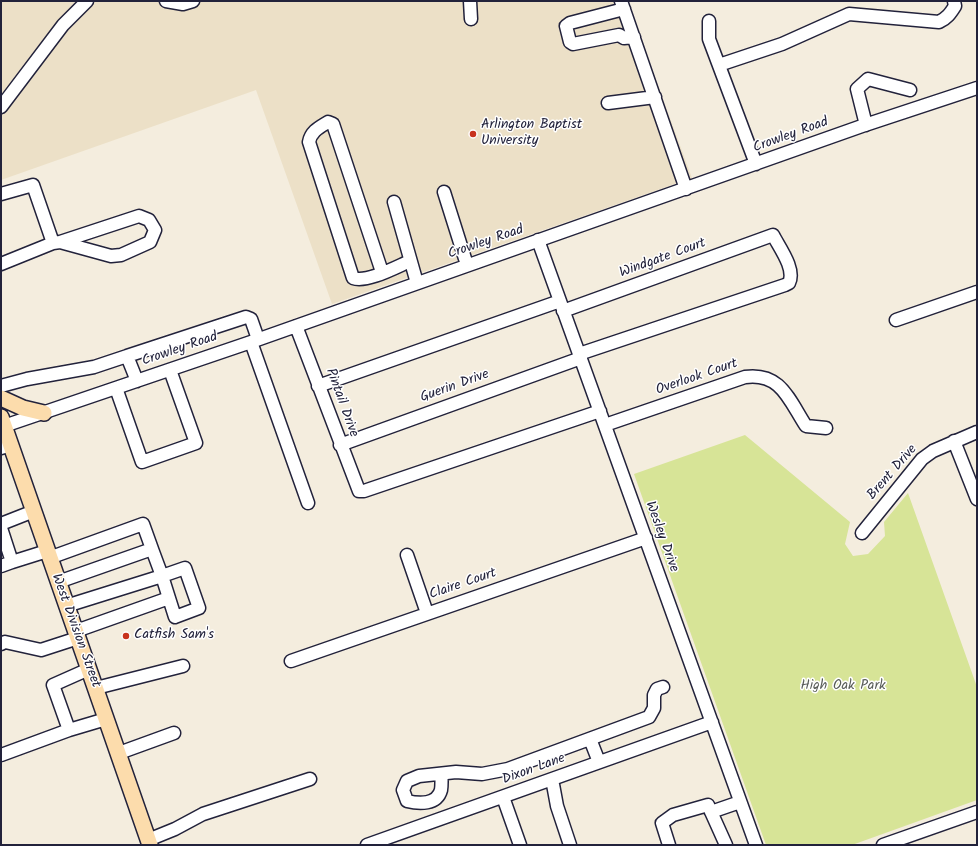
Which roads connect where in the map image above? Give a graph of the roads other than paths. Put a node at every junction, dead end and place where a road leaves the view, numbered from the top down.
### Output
1 (87, 1) edge
2 (166, 1) edge
3 (193, 1) edge
4 (470, 1) edge
5 (955, 4) edge
6 (623, 5) edge
7 (471, 19) dead end
8 (709, 21) dead end
9 (634, 37) junction
10 (719, 65) junction
11 (977, 88) edge
12 (910, 90) dead end
13 (655, 97) junction
14 (608, 103) dead end
15 (1, 107) edge
16 (866, 125) junction
17 (756, 164) junction
18 (686, 188) junction
19 (444, 192) dead end
20 (1, 194) edge
21 (394, 202) dead end
22 (773, 235) joint
23 (538, 240) junction
24 (57, 243) junction
25 (410, 261) junction
26 (1, 264) edge
27 (467, 265) junction
28 (382, 272) junction
29 (417, 283) junction
30 (977, 292) edge
31 (562, 306) junction
32 (896, 320) dead end
33 (296, 326) junction
34 (255, 341) junction
35 (127, 356) junction
36 (580, 356) junction
37 (170, 370) junction
38 (136, 381) junction
39 (1, 386) edge
40 (318, 386) junction
41 (116, 388) junction
42 (1, 398) edge
43 (600, 410) junction
44 (44, 413) junction
45 (3, 422) edge
46 (605, 426) junction
47 (826, 428) dead end
48 (977, 432) edge
49 (954, 441) junction
50 (340, 445) junction
51 (6, 447) edge
52 (977, 499) edge
53 (308, 503) dead end
54 (34, 511) junction
55 (1, 524) edge
56 (1, 528) edge
57 (862, 533) dead end
58 (646, 538) junction
59 (152, 549) junction
60 (48, 554) junction
61 (407, 555) dead end
62 (7, 564) edge
63 (162, 576) junction
64 (58, 582) junction
65 (169, 598) junction
66 (66, 606) junction
67 (427, 613) junction
68 (77, 634) junction
69 (1, 644) edge
70 (291, 661) dead end
71 (183, 666) dead end
72 (89, 669) junction
73 (663, 687) dead end
74 (96, 688) junction
75 (106, 719) junction
76 (712, 722) junction
77 (69, 730) junction
78 (174, 733) dead end
79 (590, 740) junction
80 (119, 753) junction
81 (1, 755) edge
82 (599, 762) junction
83 (442, 774) dead end
84 (310, 779) dead end
85 (552, 779) junction
86 (503, 797) junction
87 (740, 802) junction
88 (711, 812) junction
89 (977, 812) edge
90 (149, 842) edge
91 (367, 845) edge
92 (520, 845) edge
93 (570, 845) edge
94 (669, 845) edge
95 (726, 845) edge
96 (756, 845) edge
97 (883, 845) edge

1 - 15 street
2 - 3 street
4 - 7 street
5 - 10 street
6 - 9 street
6 - 9 street
8 - 10 street
9 - 13 street
10 - 17 street
11 - 16 street, Crowley Road
12 - 16 street
13 - 14 street
13 - 18 street
16 - 17 street, Crowley Road
17 - 18 street, Crowley Road
18 - 23 street, Crowley Road
19 - 27 street
20 - 24 street
21 - 25 street
22 - 31 street, Windgate Court
22 - 36 street, Guerin Drive
23 - 27 street, Crowley Road
23 - 31 street, Wesley Drive
24 - 24 street
24 - 26 street
25 - 28 street
25 - 29 street
27 - 29 street, Crowley Road
28 - 28 street
29 - 33 street, Crowley Road
30 - 32 street
31 - 36 street, Wesley Drive
31 - 40 street, Windgate Court
33 - 34 street, Crowley Road
33 - 40 street, Pintail Drive
34 - 35 street
34 - 37 street, Crowley Road
34 - 53 street
35 - 38 street
35 - 39 street
36 - 43 street, Wesley Drive
36 - 50 street, Guerin Drive
37 - 38 street, Crowley Road
37 - 41 street
38 - 41 street, Crowley Road
40 - 50 street, Pintail Drive
41 - 44 street, Crowley Road
42 - 44 main road
43 - 46 street, Wesley Drive
43 - 50 street, Pintail Drive
44 - 45 street, Crowley Road
45 - 51 main road, West Division Street
46 - 47 street, Overlook Court
46 - 58 street, Wesley Drive
48 - 49 street, Brent Drive
49 - 52 street
49 - 57 street, Brent Drive
51 - 54 main road, West Division Street
54 - 55 street
54 - 60 main road, West Division Street
56 - 62 street
58 - 67 street, Claire Court
58 - 76 street, Wesley Drive
59 - 60 street
59 - 63 street
59 - 64 street
60 - 62 street
60 - 64 main road, West Division Street
61 - 67 street
63 - 65 street
63 - 65 street
63 - 66 street
64 - 66 main road, West Division Street
65 - 68 street
66 - 68 main road, West Division Street
67 - 70 street, Claire Court
68 - 69 street
68 - 72 main road, West Division Street
71 - 74 street
72 - 74 main road, West Division Street
72 - 77 street
73 - 79 street
74 - 75 main road, West Division Street
75 - 77 street
75 - 80 main road, West Division Street
76 - 82 street, Dixon Lane
76 - 87 street, Wesley Drive
77 - 81 street
78 - 80 street
79 - 82 street
79 - 83 street
80 - 90 main road, West Division Street
82 - 85 street, Dixon Lane
84 - 90 street
85 - 86 street, Dixon Lane
85 - 93 street
86 - 91 street, Dixon Lane
86 - 92 street
87 - 88 street
87 - 96 street, Wesley Drive
88 - 94 street
88 - 95 street
89 - 97 street

